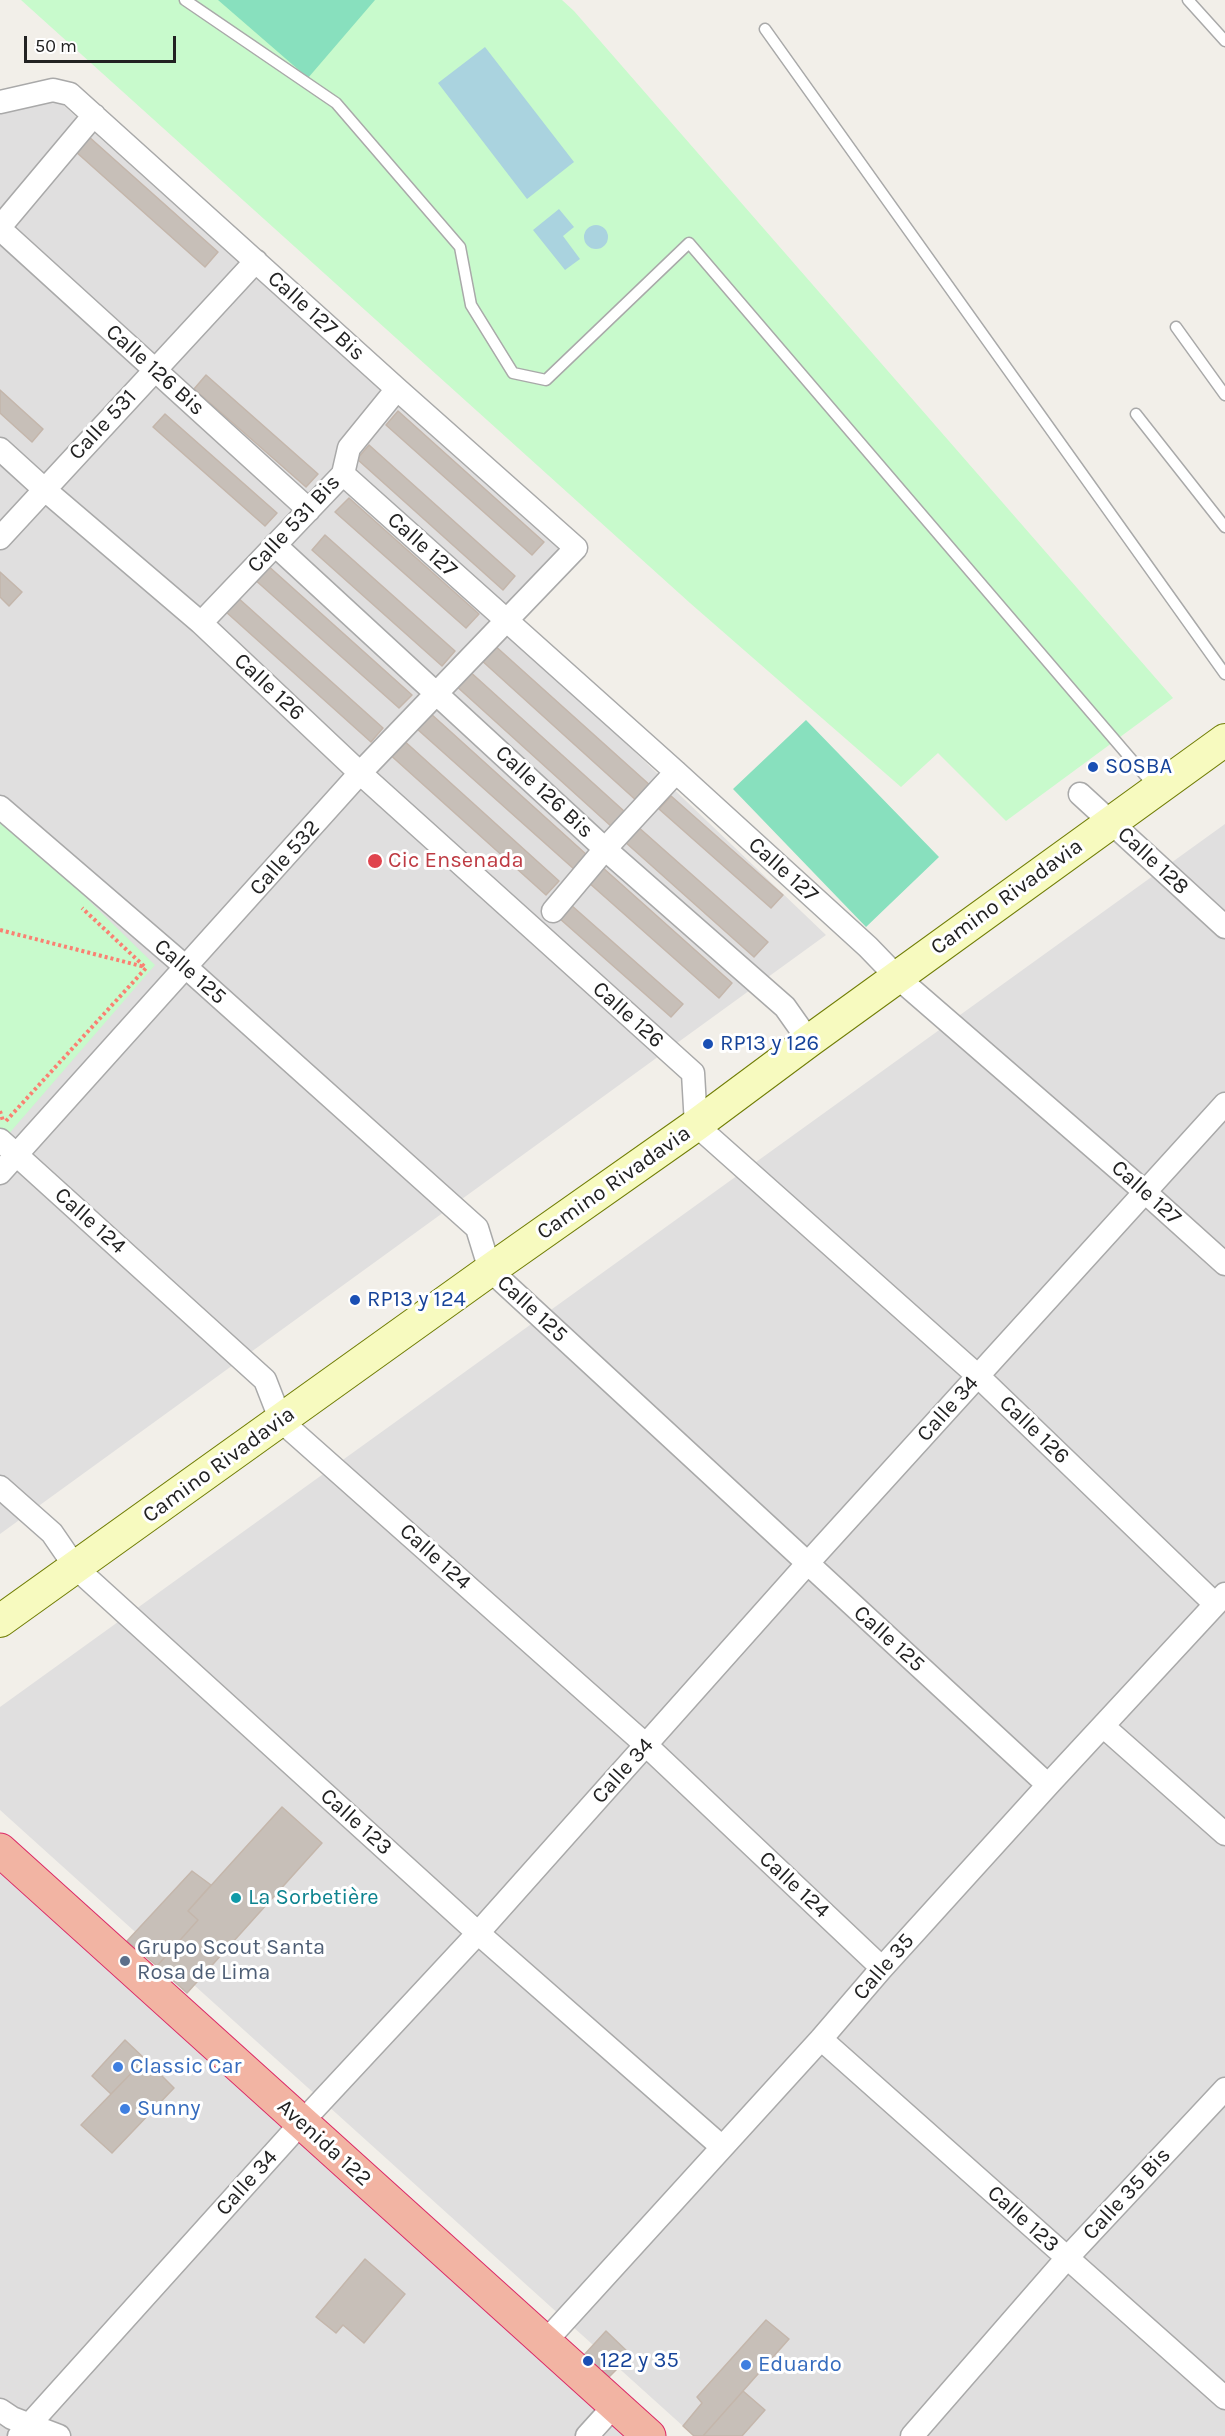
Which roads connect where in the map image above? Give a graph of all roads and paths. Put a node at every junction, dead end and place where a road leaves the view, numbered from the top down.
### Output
1 (185, 0) edge
2 (1188, 0) edge
3 (765, 29) dead end
4 (1225, 41) edge
5 (0, 102) edge
6 (94, 115) junction
7 (0, 228) edge
8 (256, 261) junction
9 (1176, 327) dead end
10 (154, 370) junction
11 (396, 389) junction
12 (1225, 395) edge
13 (1136, 414) dead end
14 (0, 448) edge
15 (343, 474) junction
16 (44, 489) junction
17 (309, 510) junction
18 (1225, 527) edge
19 (0, 538) edge
20 (275, 545) junction
21 (576, 548) joint
22 (506, 621) junction
23 (201, 623) junction
24 (1225, 674) edge
25 (437, 694) junction
26 (1225, 740) edge
27 (676, 772) junction
28 (360, 773) junction
29 (1157, 789) junction
30 (1080, 795) dead end
31 (0, 807) edge
32 (1111, 822) junction
33 (605, 849) junction
34 (79, 906) dead end
35 (552, 911) dead end
36 (1225, 927) edge
37 (0, 930) edge
38 (146, 968) junction
39 (187, 968) junction
40 (897, 977) junction
41 (809, 1041) junction
42 (1225, 1104) edge
43 (0, 1120) edge
44 (696, 1125) junction
45 (0, 1140) edge
46 (17, 1155) junction
47 (0, 1173) edge
48 (1145, 1192) junction
49 (1225, 1264) edge
50 (490, 1270) junction
51 (978, 1376) junction
52 (281, 1421) junction
53 (0, 1487) edge
54 (807, 1564) junction
55 (76, 1568) junction
56 (1220, 1599) edge
57 (0, 1621) edge
58 (1103, 1726) junction
59 (646, 1745) junction
60 (1048, 1785) junction
61 (1225, 1834) edge
62 (0, 1850) edge
63 (478, 1934) junction
64 (882, 1968) junction
65 (821, 2039) junction
66 (1225, 2089) edge
67 (302, 2122) junction
68 (722, 2147) junction
69 (1067, 2258) junction
70 (545, 2342) junction
71 (1225, 2398) edge
72 (615, 2405) junction
73 (0, 2410) edge
74 (24, 2430) edge
75 (59, 2436) edge
76 (587, 2436) edge
77 (649, 2436) edge
78 (912, 2436) edge

1 - 29 lane
2 - 4 lane
3 - 24 lane
5 - 6 street, Calle 127 Bis
6 - 7 street
6 - 8 street, Calle 127 Bis
7 - 10 street, Calle 126 Bis
8 - 10 street, Calle 531
8 - 11 street, Calle 127 Bis
9 - 12 lane
10 - 16 street, Calle 531
10 - 17 street, Calle 126 Bis
11 - 15 street, Calle 531 Bis
11 - 21 street, Calle 127 Bis
13 - 18 lane
14 - 16 street, Calle 126
15 - 17 street, Calle 531 Bis
15 - 22 street, Calle 127
16 - 19 street, Calle 531
16 - 23 street, Calle 126
17 - 20 street, Calle 531 Bis
20 - 23 street, Calle 531 Bis
20 - 25 street, Calle 126 Bis
21 - 22 street, Calle 532
22 - 25 street, Calle 532
22 - 27 street, Calle 127
23 - 28 street, Calle 126
25 - 28 street, Calle 532
25 - 33 street, Calle 126 Bis
26 - 29 main road, Camino Rivadavia
27 - 33 street
27 - 40 street, Calle 127
28 - 39 street, Calle 532
28 - 44 street, Calle 126
29 - 32 main road, Camino Rivadavia
30 - 32 street, Calle 128
31 - 39 street, Calle 125
32 - 36 street, Calle 128
32 - 40 main road, Camino Rivadavia
33 - 35 street
33 - 41 street, Calle 126 Bis
34 - 38 path
37 - 38 path
38 - 39 path
38 - 43 path
39 - 46 street, Calle 532
39 - 50 street, Calle 125
40 - 41 main road, Camino Rivadavia
40 - 48 street, Calle 127
41 - 44 main road, Camino Rivadavia
42 - 48 street, Calle 34
44 - 50 main road, Camino Rivadavia
44 - 51 street, Calle 126
45 - 46 street, Calle 124
46 - 47 street, Calle 532
46 - 52 street, Calle 124
48 - 49 street, Calle 127
48 - 51 street, Calle 34
50 - 52 main road, Camino Rivadavia
50 - 54 street, Calle 125
51 - 54 street, Calle 34
51 - 56 street, Calle 126
52 - 55 main road, Camino Rivadavia
52 - 59 street, Calle 124
53 - 55 street, Calle 123
54 - 59 street, Calle 34
54 - 60 street, Calle 125
55 - 57 main road, Camino Rivadavia
55 - 63 street, Calle 123
56 - 58 street, Calle 35
58 - 60 street, Calle 35
58 - 61 street
59 - 63 street, Calle 34
59 - 64 street, Calle 124
60 - 64 street, Calle 35
62 - 67 highway, Avenida 122
63 - 67 street, Calle 34
63 - 68 street, Calle 123
64 - 65 street, Calle 35
65 - 68 street, Calle 35
65 - 69 street, Calle 123
66 - 69 street, Calle 35 Bis
67 - 70 highway, Avenida 122
67 - 74 street, Calle 34
68 - 70 street, Calle 35
69 - 71 street, Calle 123
69 - 78 street, Calle 35 Bis
70 - 72 highway, Avenida 122
72 - 76 street
72 - 77 highway, Avenida 122
73 - 74 street
74 - 75 street

